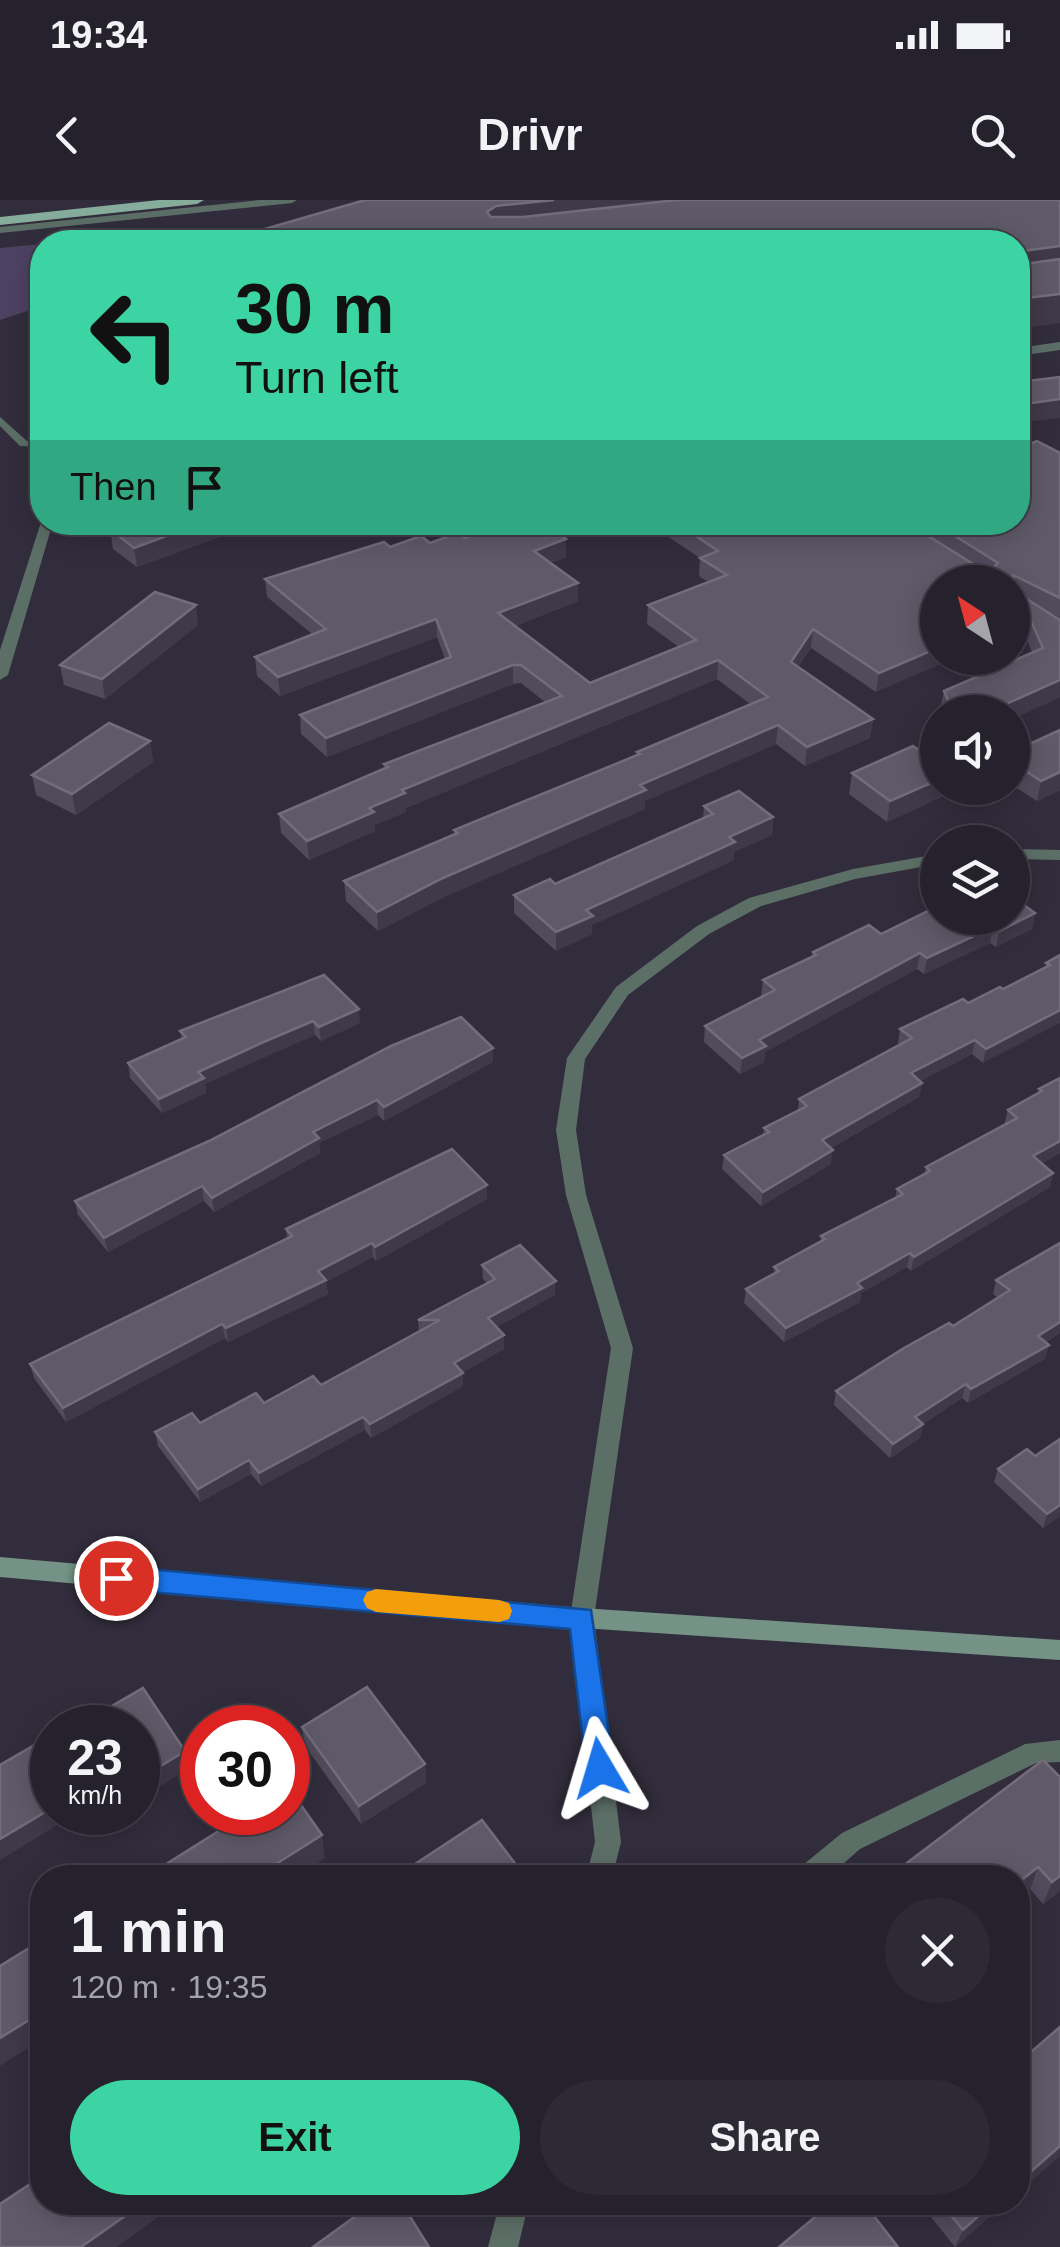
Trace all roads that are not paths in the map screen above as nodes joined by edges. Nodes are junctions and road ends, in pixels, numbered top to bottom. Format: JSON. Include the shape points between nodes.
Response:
{"nodes":[{"id":1,"x":96,"y":200,"type":"edge"},
{"id":2,"x":197,"y":200,"type":"edge"},
{"id":3,"x":292,"y":200,"type":"edge"},
{"id":4,"x":0,"y":210,"type":"edge"},
{"id":5,"x":0,"y":221,"type":"edge"},
{"id":6,"x":0,"y":230,"type":"edge"},
{"id":7,"x":1060,"y":346,"type":"edge"},
{"id":8,"x":1030,"y":350,"type":"edge"},
{"id":9,"x":0,"y":420,"type":"edge"},
{"id":10,"x":30,"y":444,"type":"edge"},
{"id":11,"x":42,"y":535,"type":"edge"},
{"id":12,"x":0,"y":674,"type":"edge"},
{"id":13,"x":1030,"y":854,"type":"edge"},
{"id":14,"x":1060,"y":855,"type":"edge"},
{"id":15,"x":920,"y":862,"type":"edge"},
{"id":16,"x":0,"y":1568,"type":"edge"},
{"id":17,"x":582,"y":1618,"type":"junction"},
{"id":18,"x":1060,"y":1650,"type":"edge"},
{"id":19,"x":1060,"y":1751,"type":"edge"},
{"id":20,"x":602,"y":1865,"type":"edge"},
{"id":21,"x":822,"y":1865,"type":"edge"},
{"id":22,"x":511,"y":2215,"type":"edge"},
{"id":23,"x":503,"y":2247,"type":"edge"}],
"edges":[{"from":1,"to":4,"type":"main road"},
{"from":2,"to":5,"type":"main road"},
{"from":3,"to":6,"type":"street"},
{"from":7,"to":8,"type":"street"},
{"from":9,"to":10,"type":"lane"},
{"from":11,"to":12,"type":"street"},
{"from":13,"to":14,"type":"street"},
{"from":15,"to":17,"type":"street","via":[[756,902],[703,930],[622,990],[576,1058],[566,1130],[576,1194],[622,1348]]},
{"from":16,"to":17,"type":"street"},
{"from":17,"to":18,"type":"street"},
{"from":17,"to":20,"type":"street","via":[[608,1842]]},
{"from":19,"to":21,"type":"street","via":[[1034,1752],[850,1841]]},
{"from":22,"to":23,"type":"street"}]}
